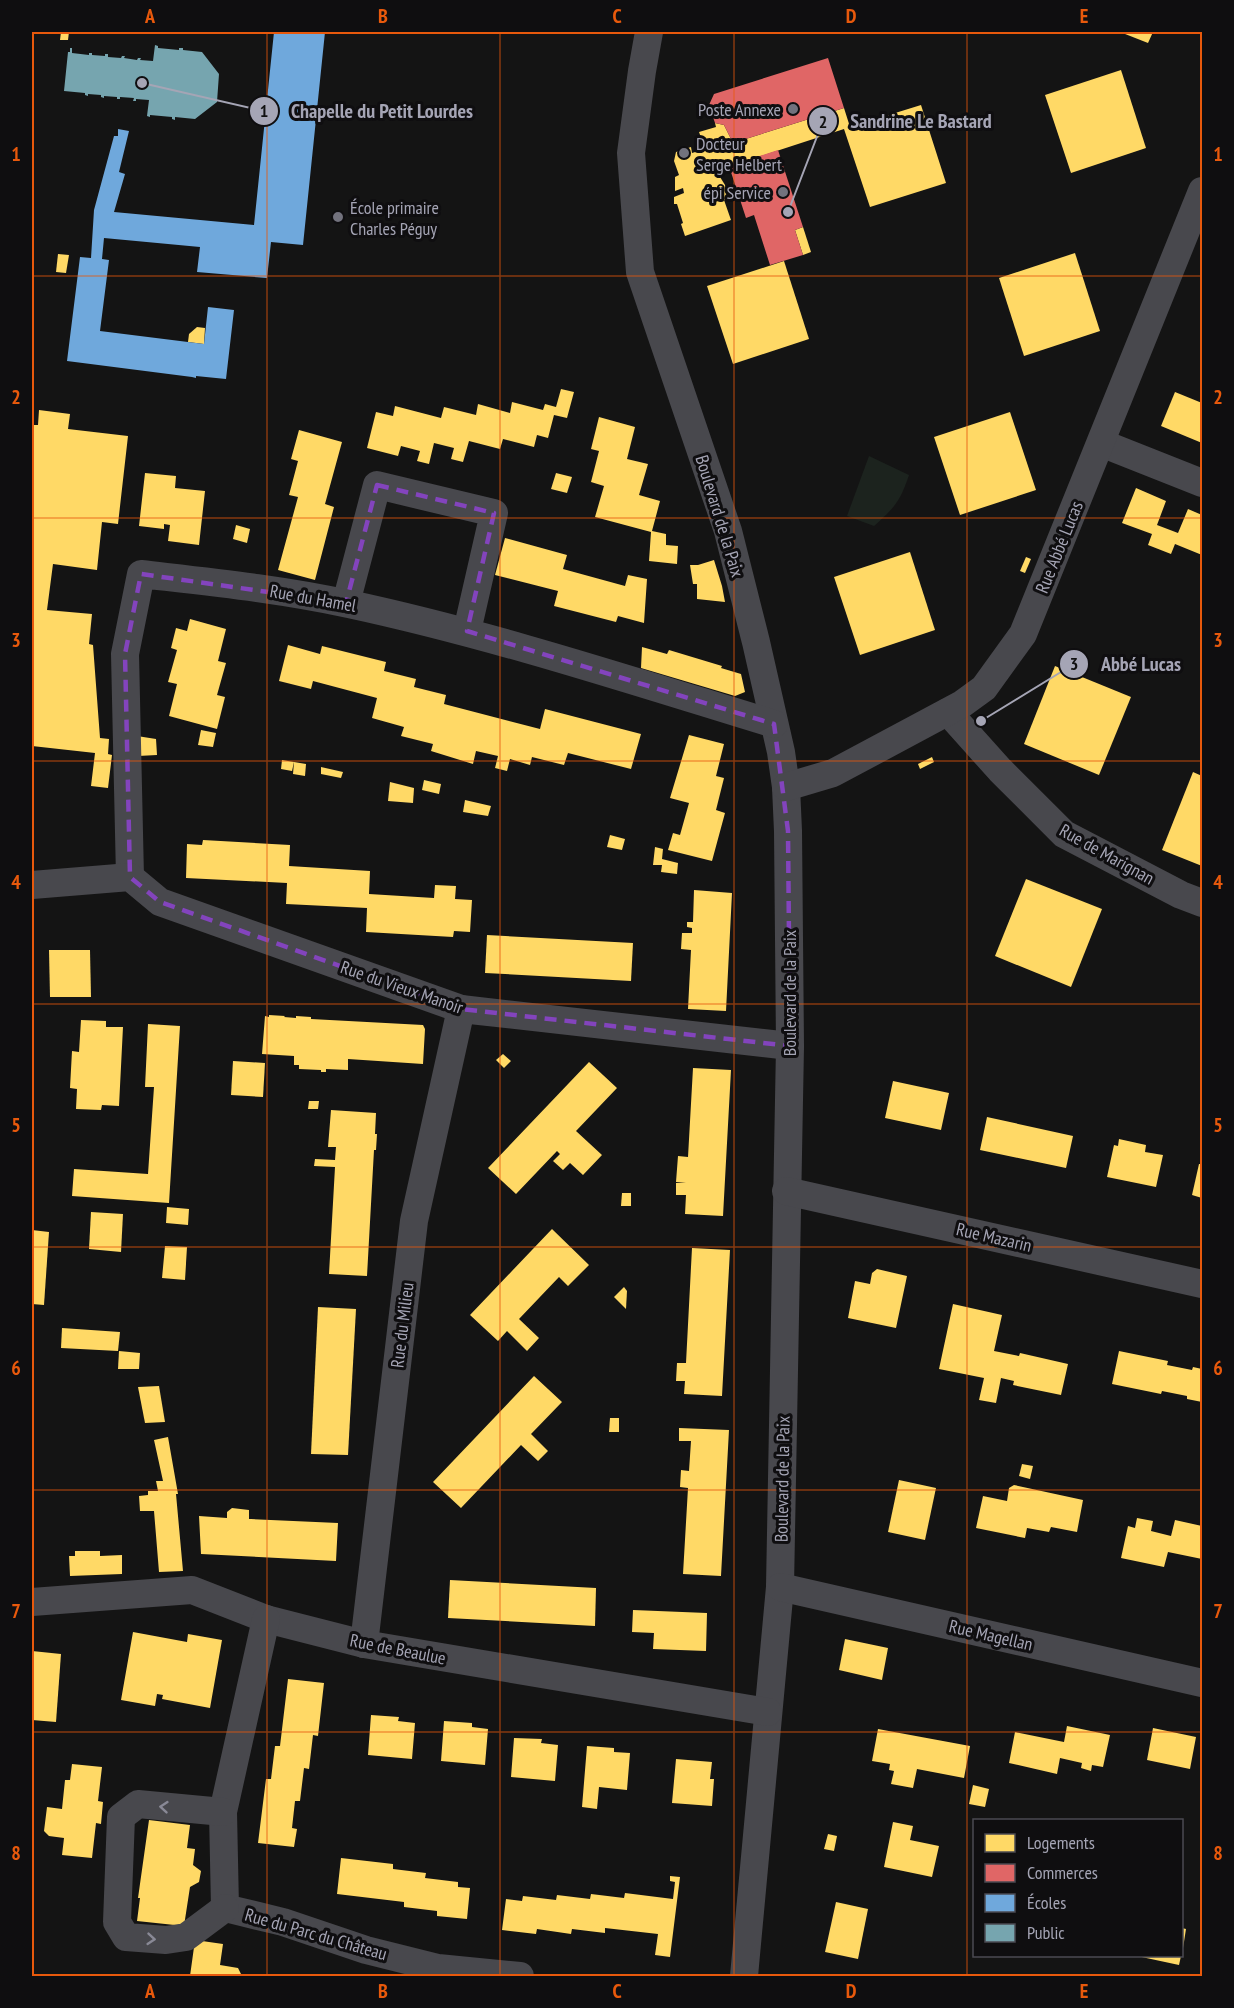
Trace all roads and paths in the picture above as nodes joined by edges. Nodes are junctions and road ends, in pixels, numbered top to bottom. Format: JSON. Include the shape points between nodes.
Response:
{"nodes":[{"id":1,"x":649,"y":32,"type":"edge"},
{"id":2,"x":1203,"y":191,"type":"edge"},
{"id":3,"x":1101,"y":442,"type":"junction"},
{"id":4,"x":1203,"y":483,"type":"edge"},
{"id":5,"x":346,"y":603,"type":"junction"},
{"id":6,"x":467,"y":632,"type":"junction"},
{"id":7,"x":948,"y":712,"type":"junction"},
{"id":8,"x":774,"y":724,"type":"junction"},
{"id":9,"x":786,"y":788,"type":"junction"},
{"id":10,"x":130,"y":877,"type":"junction"},
{"id":11,"x":32,"y":885,"type":"edge"},
{"id":12,"x":1203,"y":903,"type":"edge"},
{"id":13,"x":461,"y":1009,"type":"junction"},
{"id":14,"x":790,"y":1046,"type":"junction"},
{"id":15,"x":786,"y":1191,"type":"junction"},
{"id":16,"x":1203,"y":1284,"type":"edge"},
{"id":17,"x":780,"y":1587,"type":"junction"},
{"id":18,"x":32,"y":1602,"type":"edge"},
{"id":19,"x":266,"y":1619,"type":"junction"},
{"id":20,"x":364,"y":1644,"type":"junction"},
{"id":21,"x":1203,"y":1683,"type":"edge"},
{"id":22,"x":768,"y":1712,"type":"junction"},
{"id":23,"x":223,"y":1812,"type":"junction"},
{"id":24,"x":225,"y":1908,"type":"junction"},
{"id":25,"x":751,"y":1975,"type":"edge"},
{"id":26,"x":520,"y":1977,"type":"edge"}],
"edges":[{"from":1,"to":8,"type":"street","name":"Boulevard de la Paix","via":[[631,153],[640,272],[728,531]]},
{"from":2,"to":3,"type":"street","name":"Rue Abbé Lucas"},
{"from":3,"to":4,"type":"street"},
{"from":3,"to":7,"type":"street","name":"Rue Abbé Lucas","via":[[1023,634],[984,688]]},
{"from":5,"to":6,"type":"street","name":"Rue du Hamel"},
{"from":5,"to":6,"type":"street","via":[[377,485],[494,513]]},
{"from":5,"to":10,"type":"street","name":"Rue du Hamel","via":[[141,574],[125,654]]},
{"from":6,"to":8,"type":"street","name":"Rue du Hamel"},
{"from":7,"to":9,"type":"street","name":"Rue Abbé Lucas","via":[[833,773]]},
{"from":7,"to":12,"type":"street","name":"Rue de Marignan","via":[[999,770],[1064,834]]},
{"from":8,"to":9,"type":"street","name":"Boulevard de la Paix"},
{"from":9,"to":14,"type":"street","name":"Boulevard de la Paix"},
{"from":10,"to":11,"type":"street"},
{"from":10,"to":13,"type":"street","name":"Rue du Vieux Manoir","via":[[160,902]]},
{"from":13,"to":14,"type":"street","name":"Rue du Vieux Manoir"},
{"from":13,"to":20,"type":"street","name":"Rue du Milieu","via":[[414,1221]]},
{"from":14,"to":15,"type":"street","name":"Boulevard de la Paix"},
{"from":15,"to":16,"type":"street","name":"Rue Mazarin"},
{"from":15,"to":17,"type":"street","name":"Boulevard de la Paix"},
{"from":17,"to":21,"type":"street","name":"Rue Magellan"},
{"from":17,"to":22,"type":"street","name":"Boulevard de la Paix"},
{"from":18,"to":19,"type":"street","name":"Rue de Beaulue","via":[[192,1590]]},
{"from":19,"to":20,"type":"street","name":"Rue de Beaulue"},
{"from":19,"to":23,"type":"street","name":"Rue du Parc du Château"},
{"from":20,"to":22,"type":"street","name":"Rue de Beaulue"},
{"from":22,"to":25,"type":"street","name":"Boulevard de la Paix"},
{"from":23,"to":24,"type":"street","name":"Rue du Parc du Château"},
{"from":23,"to":24,"type":"street","one_way":true,"via":[[138,1804],[121,1817],[117,1922],[126,1937],[166,1940],[186,1937]]},
{"from":24,"to":26,"type":"street","name":"Rue du Parc du Château","via":[[438,1968]]}]}
